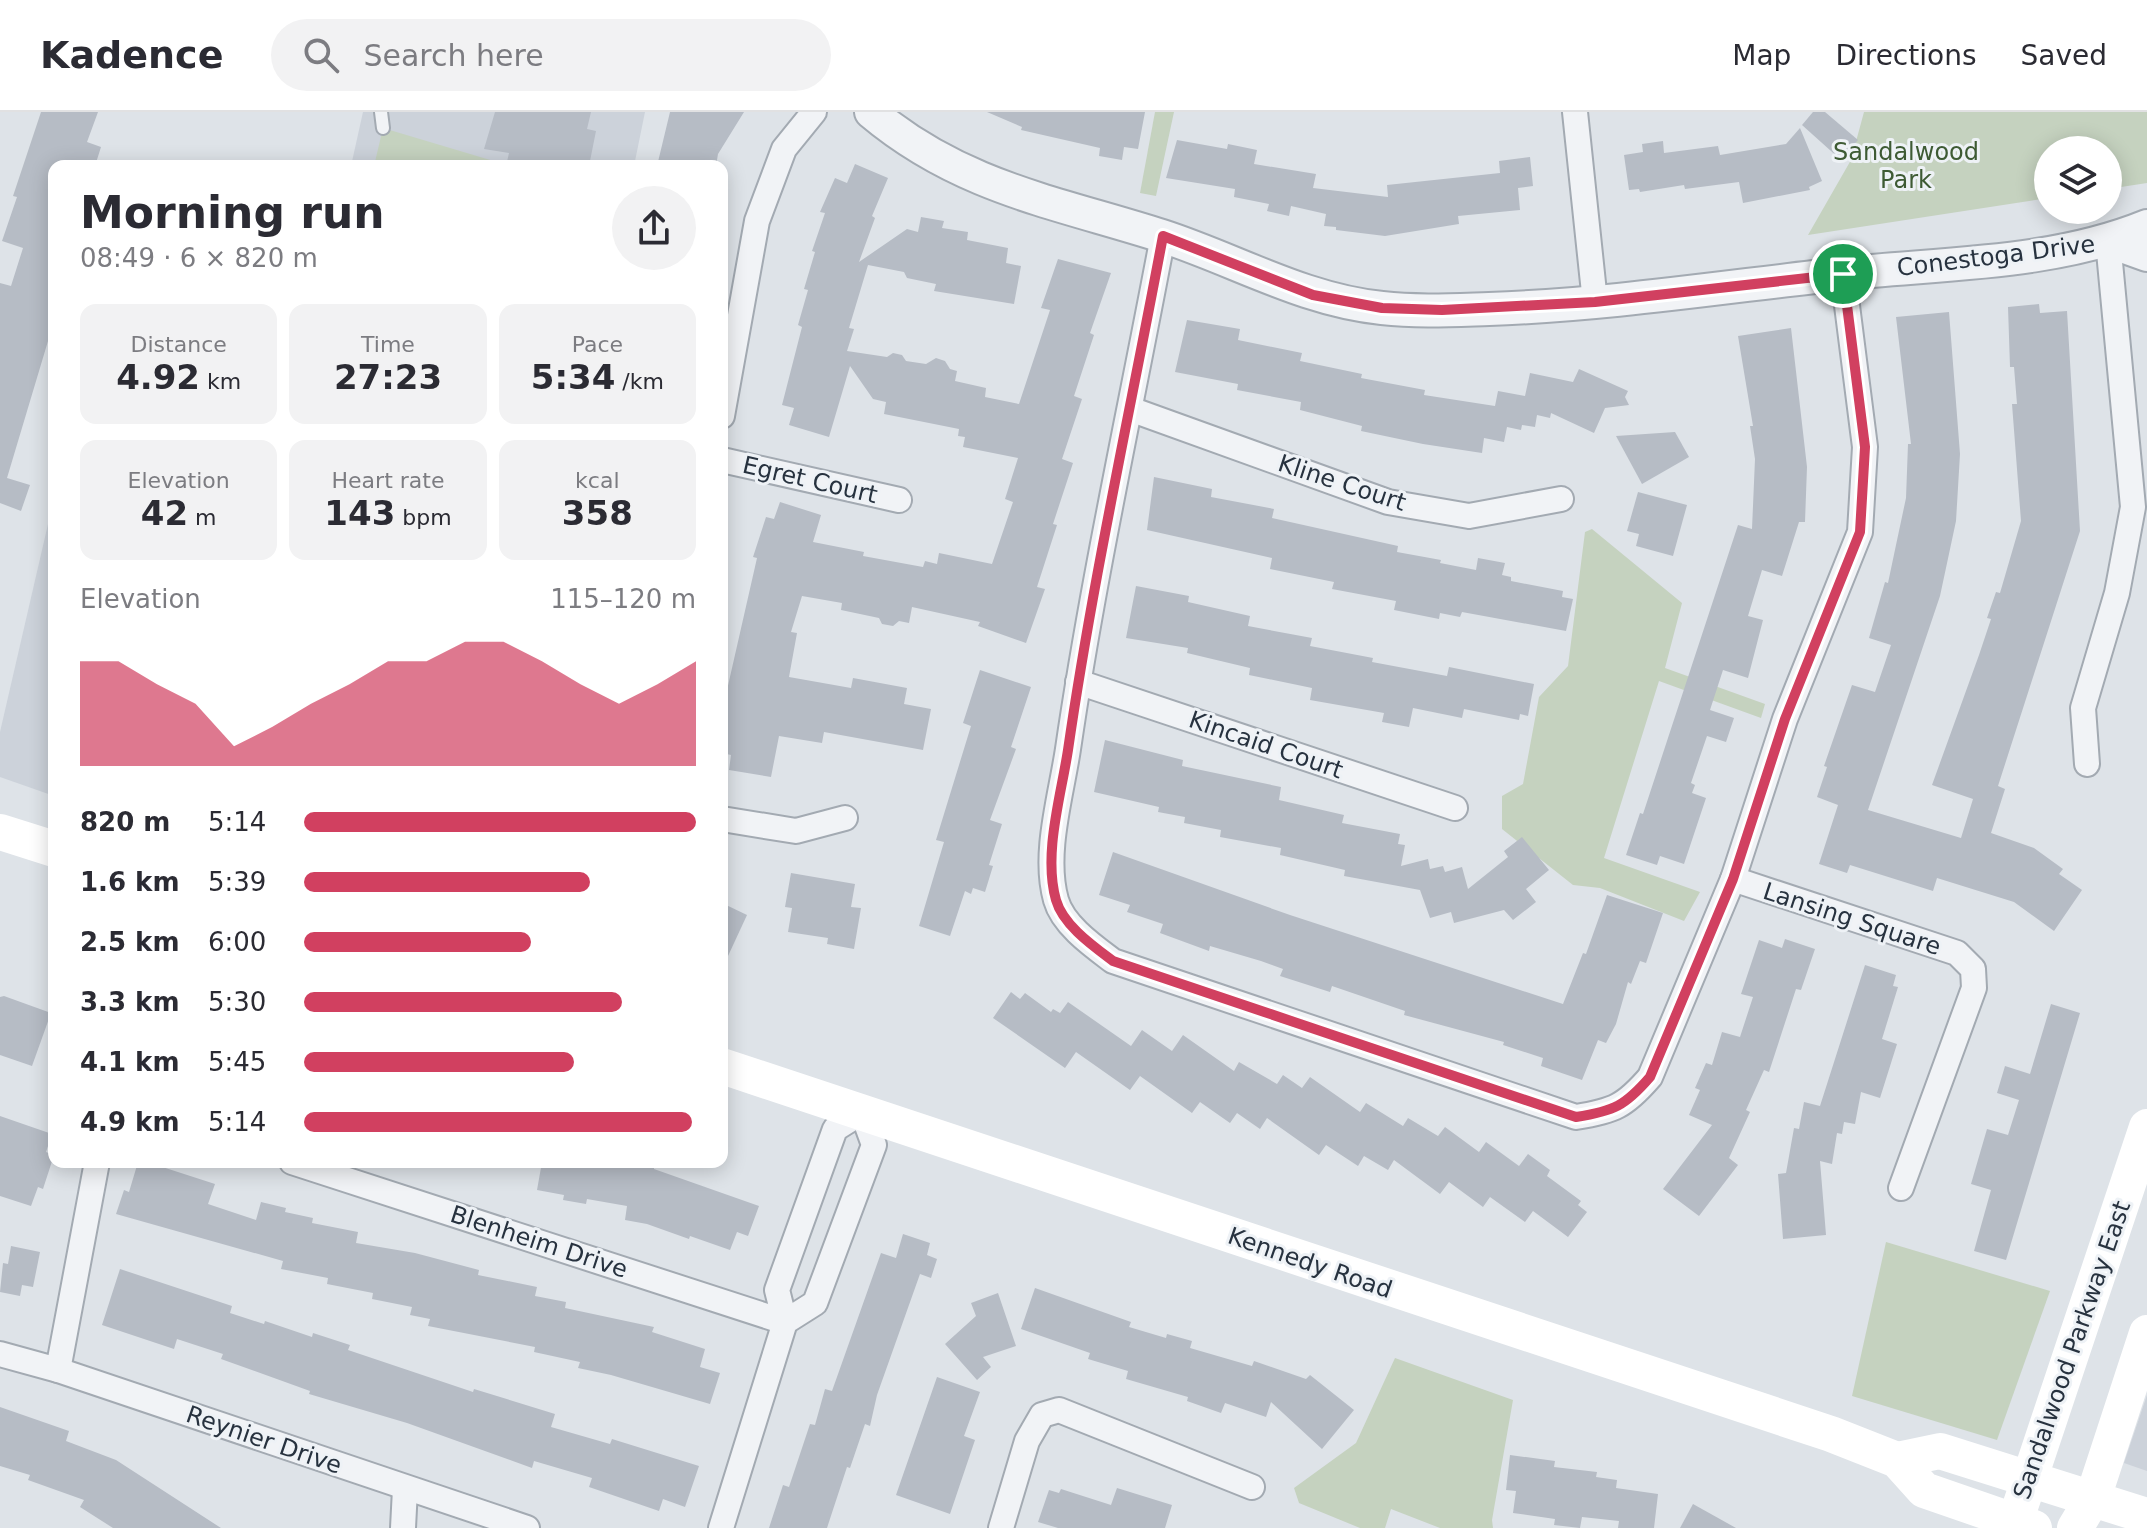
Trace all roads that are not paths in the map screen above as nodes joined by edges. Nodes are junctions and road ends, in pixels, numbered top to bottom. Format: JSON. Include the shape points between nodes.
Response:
{"nodes":[{"id":1,"x":381,"y":112,"type":"edge"},
{"id":2,"x":814,"y":112,"type":"edge"},
{"id":3,"x":871,"y":112,"type":"edge"},
{"id":4,"x":1575,"y":112,"type":"edge"},
{"id":5,"x":383,"y":128,"type":"dead end"},
{"id":6,"x":2147,"y":226,"type":"edge"},
{"id":7,"x":1163,"y":236,"type":"junction"},
{"id":8,"x":2108,"y":241,"type":"junction"},
{"id":9,"x":2147,"y":255,"type":"edge"},
{"id":10,"x":1843,"y":274,"type":"junction"},
{"id":11,"x":1595,"y":302,"type":"junction"},
{"id":12,"x":728,"y":383,"type":"edge"},
{"id":13,"x":1130,"y":409,"type":"junction"},
{"id":14,"x":728,"y":461,"type":"edge"},
{"id":15,"x":1561,"y":499,"type":"dead end"},
{"id":16,"x":899,"y":500,"type":"dead end"},
{"id":17,"x":1078,"y":682,"type":"junction"},
{"id":18,"x":2087,"y":764,"type":"dead end"},
{"id":19,"x":1455,"y":808,"type":"dead end"},
{"id":20,"x":845,"y":818,"type":"dead end"},
{"id":21,"x":728,"y":820,"type":"edge"},
{"id":22,"x":0,"y":832,"type":"edge"},
{"id":23,"x":48,"y":847,"type":"edge"},
{"id":24,"x":1733,"y":879,"type":"junction"},
{"id":25,"x":728,"y":1068,"type":"edge"},
{"id":26,"x":862,"y":1112,"type":"junction"},
{"id":27,"x":2147,"y":1127,"type":"edge"},
{"id":28,"x":96,"y":1168,"type":"edge"},
{"id":29,"x":310,"y":1168,"type":"edge"},
{"id":30,"x":1901,"y":1188,"type":"dead end"},
{"id":31,"x":785,"y":1322,"type":"junction"},
{"id":32,"x":2147,"y":1333,"type":"edge"},
{"id":33,"x":0,"y":1354,"type":"edge"},
{"id":34,"x":58,"y":1370,"type":"junction"},
{"id":35,"x":1897,"y":1460,"type":"junction"},
{"id":36,"x":2027,"y":1480,"type":"junction"},
{"id":37,"x":1252,"y":1487,"type":"dead end"},
{"id":38,"x":405,"y":1489,"type":"junction"},
{"id":39,"x":2084,"y":1513,"type":"edge"},
{"id":40,"x":2147,"y":1516,"type":"edge"},
{"id":41,"x":2020,"y":1526,"type":"edge"},
{"id":42,"x":403,"y":1528,"type":"edge"},
{"id":43,"x":527,"y":1528,"type":"edge"},
{"id":44,"x":721,"y":1528,"type":"edge"},
{"id":45,"x":1001,"y":1528,"type":"edge"}],
"edges":[{"from":1,"to":5,"type":"lane"},
{"from":2,"to":12,"type":"street","via":[[784,149],[757,221]]},
{"from":3,"to":7,"type":"street","name":"Conestoga Drive","via":[[905,140],[1013,193]]},
{"from":4,"to":11,"type":"street"},
{"from":6,"to":8,"type":"street","name":"Conestoga Drive"},
{"from":7,"to":11,"type":"street","name":"Conestoga Drive","via":[[1313,295],[1382,308]]},
{"from":7,"to":13,"type":"street"},
{"from":8,"to":9,"type":"street","name":"Conestoga Drive"},
{"from":8,"to":10,"type":"street","name":"Conestoga Drive","via":[[2000,259]]},
{"from":8,"to":18,"type":"street","via":[[2133,507],[2117,593],[2083,708]]},
{"from":10,"to":11,"type":"street","name":"Conestoga Drive"},
{"from":10,"to":24,"type":"street","via":[[1865,447],[1860,532],[1785,719]]},
{"from":13,"to":15,"type":"street","name":"Kline Court","via":[[1388,502],[1469,516]]},
{"from":13,"to":17,"type":"street"},
{"from":14,"to":16,"type":"street","name":"Egret Court"},
{"from":17,"to":19,"type":"street","name":"Kincaid Court"},
{"from":17,"to":24,"type":"street","via":[[1052,878],[1056,903],[1087,942],[1113,961],[1576,1117],[1612,1111],[1650,1077]]},
{"from":20,"to":21,"type":"street","via":[[796,831]]},
{"from":22,"to":23,"type":"main road"},
{"from":24,"to":30,"type":"street","name":"Lansing Square","via":[[1957,953],[1973,969],[1974,988]]},
{"from":25,"to":26,"type":"main road","name":"Kennedy Road"},
{"from":26,"to":31,"type":"street","via":[[835,1129],[777,1290]]},
{"from":26,"to":31,"type":"street","via":[[874,1145],[815,1303]]},
{"from":26,"to":35,"type":"main road","name":"Kennedy Road"},
{"from":27,"to":36,"type":"main road","name":"Sandalwood Parkway East"},
{"from":28,"to":34,"type":"street"},
{"from":29,"to":31,"type":"street","name":"Blenheim Drive"},
{"from":31,"to":44,"type":"street"},
{"from":32,"to":39,"type":"main road"},
{"from":33,"to":34,"type":"street","name":"Reynier Drive"},
{"from":34,"to":38,"type":"street","name":"Reynier Drive"},
{"from":35,"to":36,"type":"main road","via":[[1940,1451]]},
{"from":35,"to":41,"type":"main road","via":[[1924,1490]]},
{"from":36,"to":39,"type":"main road"},
{"from":36,"to":41,"type":"main road","name":"Sandalwood Parkway East"},
{"from":37,"to":45,"type":"street","via":[[1059,1410],[1042,1415],[1027,1441]]},
{"from":38,"to":42,"type":"street"},
{"from":38,"to":43,"type":"street","name":"Reynier Drive"},
{"from":39,"to":40,"type":"main road"}]}
